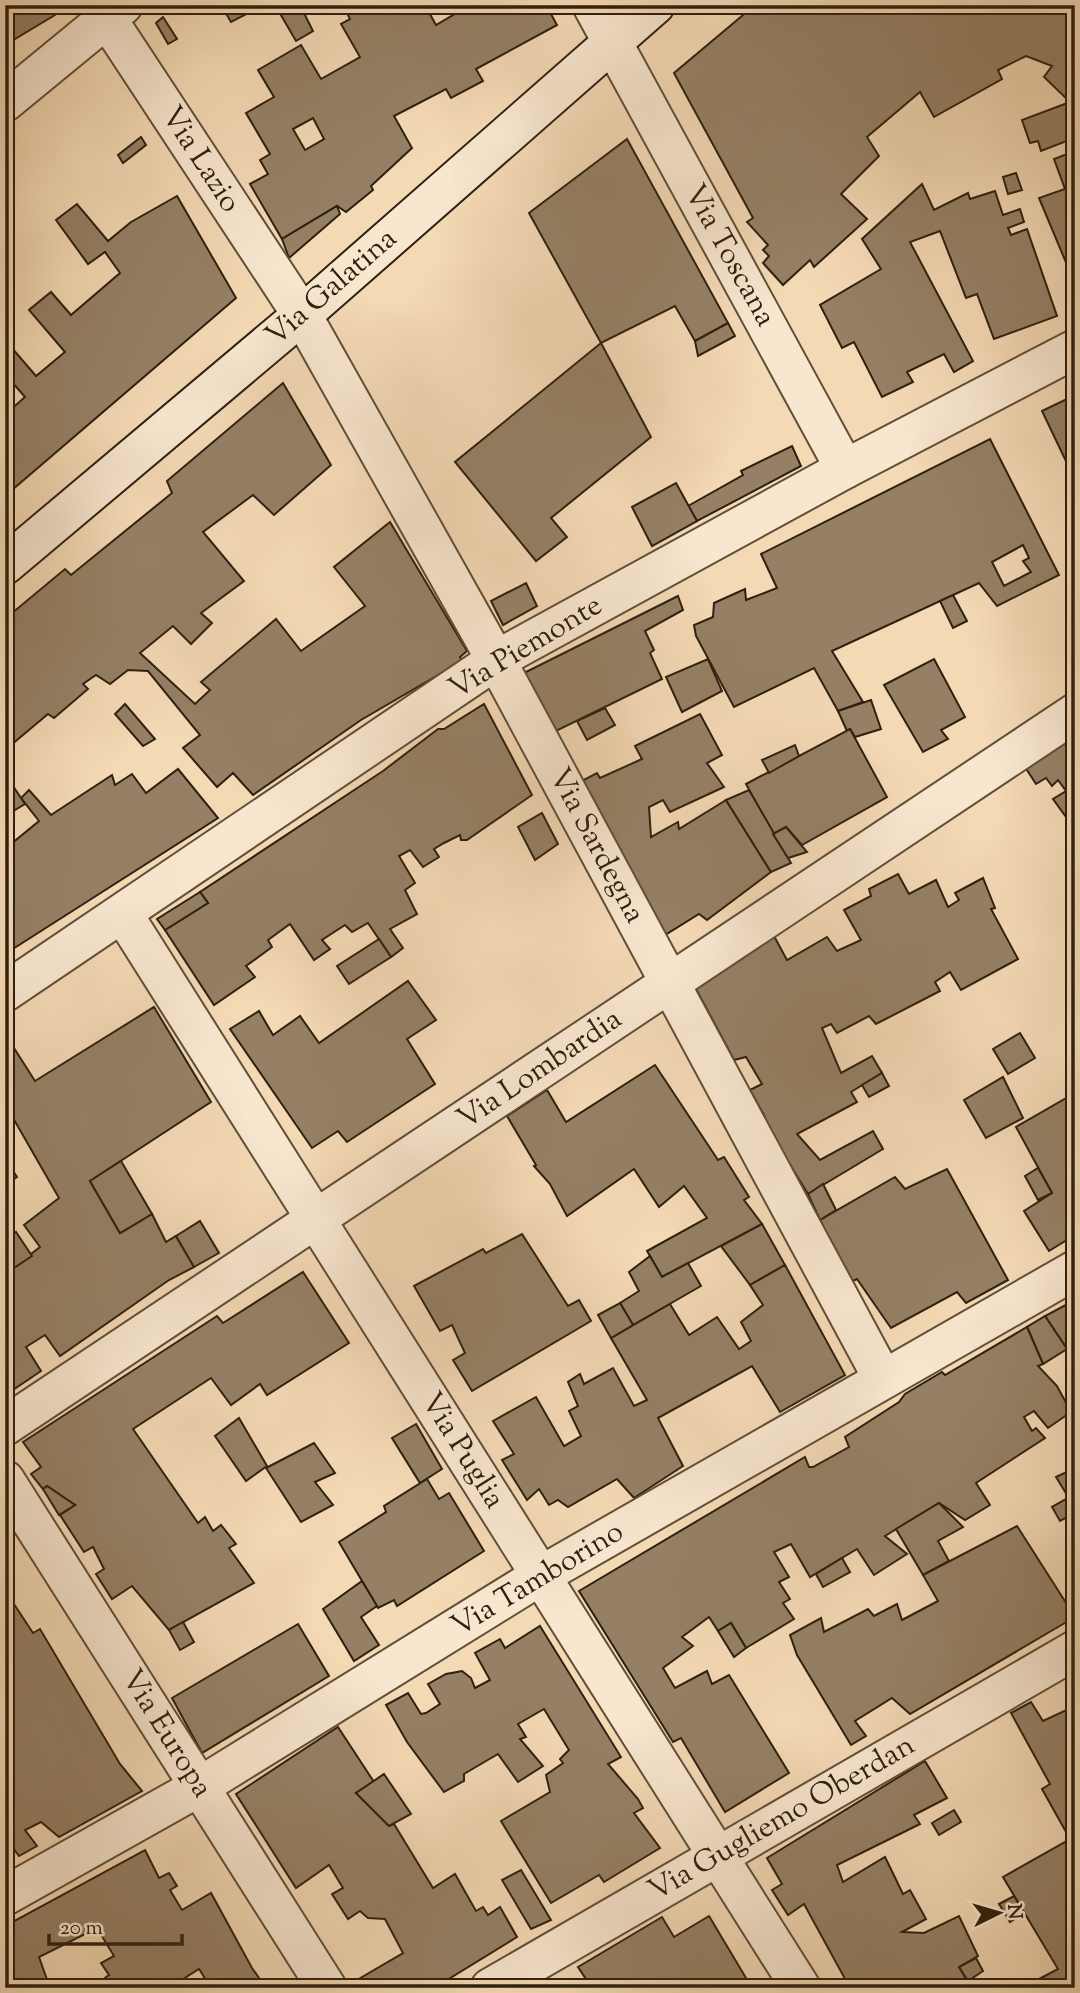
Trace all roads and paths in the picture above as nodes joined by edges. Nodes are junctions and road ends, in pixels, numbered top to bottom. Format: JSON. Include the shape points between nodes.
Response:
{"nodes":[{"id":1,"x":592,"y":5,"type":"edge"},
{"id":2,"x":655,"y":5,"type":"edge"},
{"id":3,"x":109,"y":10,"type":"edge"},
{"id":4,"x":613,"y":44,"type":"junction"},
{"id":5,"x":5,"y":102,"type":"edge"},
{"id":6,"x":302,"y":315,"type":"junction"},
{"id":7,"x":1075,"y":349,"type":"edge"},
{"id":8,"x":845,"y":469,"type":"junction"},
{"id":9,"x":5,"y":565,"type":"edge"},
{"id":10,"x":496,"y":660,"type":"junction"},
{"id":11,"x":1075,"y":713,"type":"edge"},
{"id":12,"x":123,"y":914,"type":"junction"},
{"id":13,"x":670,"y":984,"type":"junction"},
{"id":14,"x":5,"y":992,"type":"edge"},
{"id":15,"x":318,"y":1218,"type":"junction"},
{"id":16,"x":1075,"y":1270,"type":"edge"},
{"id":17,"x":883,"y":1379,"type":"junction"},
{"id":18,"x":5,"y":1426,"type":"edge"},
{"id":19,"x":5,"y":1480,"type":"edge"},
{"id":20,"x":540,"y":1576,"type":"junction"},
{"id":21,"x":1075,"y":1650,"type":"edge"},
{"id":22,"x":199,"y":1787,"type":"junction"},
{"id":23,"x":718,"y":1857,"type":"junction"},
{"id":24,"x":5,"y":1896,"type":"edge"},
{"id":25,"x":327,"y":1988,"type":"edge"},
{"id":26,"x":490,"y":1988,"type":"edge"},
{"id":27,"x":802,"y":1988,"type":"edge"}],
"edges":[{"from":1,"to":4,"type":"street","name":"Via Toscana"},
{"from":2,"to":4,"type":"street","name":"Via Galatina"},
{"from":3,"to":5,"type":"street"},
{"from":3,"to":6,"type":"street","name":"Via Lazio"},
{"from":4,"to":6,"type":"street","name":"Via Galatina"},
{"from":4,"to":8,"type":"street","name":"Via Toscana"},
{"from":6,"to":9,"type":"street","name":"Via Galatina"},
{"from":6,"to":10,"type":"street","name":"Via Sardegna"},
{"from":7,"to":8,"type":"street","name":"Via Piemonte"},
{"from":8,"to":10,"type":"street","name":"Via Piemonte"},
{"from":10,"to":12,"type":"street","name":"Via Piemonte"},
{"from":10,"to":13,"type":"street","name":"Via Sardegna"},
{"from":11,"to":13,"type":"street","name":"Via Lombardia"},
{"from":12,"to":14,"type":"street","name":"Via Piemonte"},
{"from":12,"to":15,"type":"street","name":"Via Puglia"},
{"from":13,"to":15,"type":"street","name":"Via Lombardia"},
{"from":13,"to":17,"type":"street","name":"Via Sardegna"},
{"from":15,"to":18,"type":"street","name":"Via Lombardia"},
{"from":15,"to":20,"type":"street","name":"Via Puglia"},
{"from":16,"to":17,"type":"street","name":"Via Tamborino"},
{"from":17,"to":20,"type":"street","name":"Via Tamborino"},
{"from":19,"to":22,"type":"street","name":"Via Europa"},
{"from":20,"to":22,"type":"street","name":"Via Tamborino"},
{"from":20,"to":23,"type":"street","name":"Via Puglia"},
{"from":21,"to":23,"type":"street","name":"Via Gugliemo Oberdan"},
{"from":22,"to":24,"type":"street","name":"Via Tamborino"},
{"from":22,"to":25,"type":"street","name":"Via Europa"},
{"from":23,"to":26,"type":"street","name":"Via Gugliemo Oberdan"},
{"from":23,"to":27,"type":"street","name":"Via Puglia"}]}
